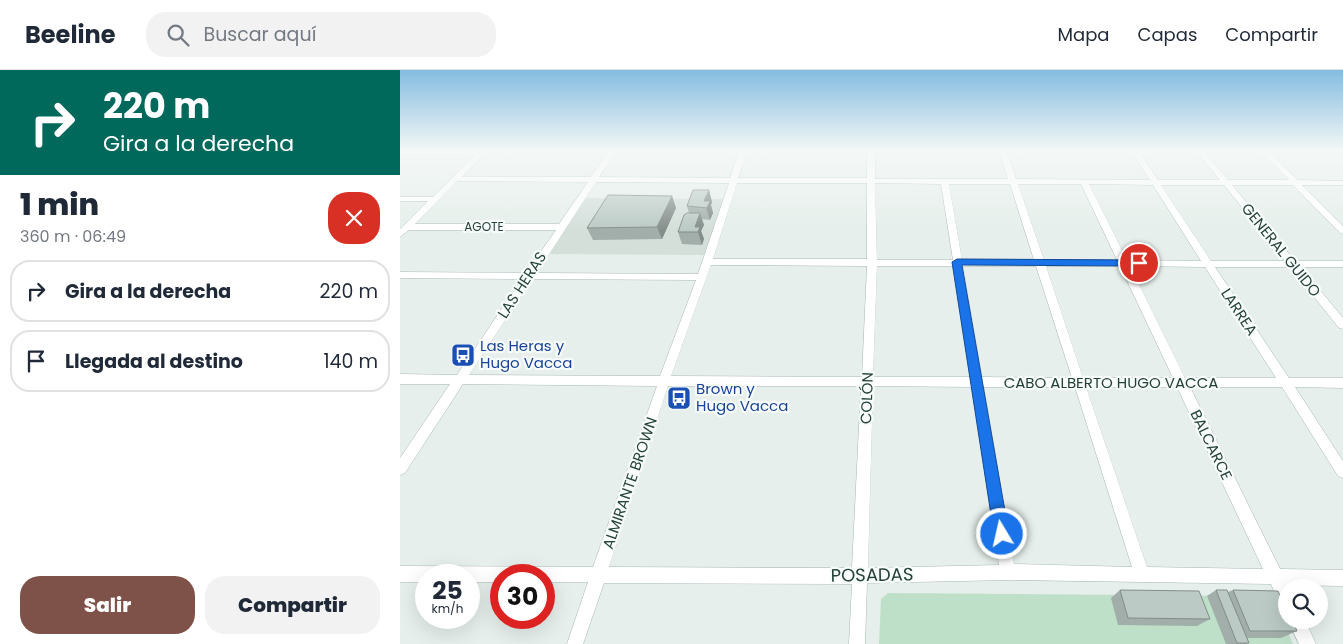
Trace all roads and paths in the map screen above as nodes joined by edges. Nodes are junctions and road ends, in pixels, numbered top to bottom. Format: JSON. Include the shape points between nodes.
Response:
{"nodes":[{"id":1,"x":735,"y":178,"type":"edge"},
{"id":2,"x":870,"y":178,"type":"edge"},
{"id":3,"x":1012,"y":178,"type":"edge"},
{"id":4,"x":1152,"y":178,"type":"edge"},
{"id":5,"x":1222,"y":178,"type":"edge"},
{"id":6,"x":1291,"y":178,"type":"edge"},
{"id":7,"x":455,"y":179,"type":"joint"},
{"id":8,"x":593,"y":180,"type":"junction"},
{"id":9,"x":734,"y":181,"type":"junction"},
{"id":10,"x":870,"y":182,"type":"junction"},
{"id":11,"x":945,"y":182,"type":"junction"},
{"id":12,"x":1013,"y":182,"type":"junction"},
{"id":13,"x":1084,"y":182,"type":"junction"},
{"id":14,"x":1155,"y":182,"type":"junction"},
{"id":15,"x":1226,"y":183,"type":"junction"},
{"id":16,"x":1296,"y":183,"type":"junction"},
{"id":17,"x":1343,"y":183,"type":"edge"},
{"id":18,"x":400,"y":199,"type":"edge"},
{"id":19,"x":435,"y":199,"type":"junction"},
{"id":20,"x":407,"y":227,"type":"junction"},
{"id":21,"x":560,"y":228,"type":"junction"},
{"id":22,"x":1343,"y":231,"type":"edge"},
{"id":23,"x":400,"y":234,"type":"edge"},
{"id":24,"x":707,"y":262,"type":"junction"},
{"id":25,"x":872,"y":262,"type":"junction"},
{"id":26,"x":957,"y":262,"type":"junction"},
{"id":27,"x":1122,"y":262,"type":"junction"},
{"id":28,"x":1039,"y":263,"type":"junction"},
{"id":29,"x":1207,"y":264,"type":"junction"},
{"id":30,"x":1292,"y":264,"type":"junction"},
{"id":31,"x":1343,"y":264,"type":"edge"},
{"id":32,"x":400,"y":275,"type":"edge"},
{"id":33,"x":528,"y":276,"type":"junction"},
{"id":34,"x":702,"y":277,"type":"junction"},
{"id":35,"x":1343,"y":325,"type":"edge"},
{"id":36,"x":461,"y":378,"type":"junction"},
{"id":37,"x":400,"y":379,"type":"edge"},
{"id":38,"x":664,"y":381,"type":"junction"},
{"id":39,"x":868,"y":382,"type":"junction"},
{"id":40,"x":977,"y":382,"type":"junction"},
{"id":41,"x":1080,"y":382,"type":"junction"},
{"id":42,"x":1182,"y":383,"type":"junction"},
{"id":43,"x":1285,"y":383,"type":"junction"},
{"id":44,"x":1343,"y":383,"type":"edge"},
{"id":45,"x":400,"y":469,"type":"edge"},
{"id":46,"x":1343,"y":472,"type":"edge"},
{"id":47,"x":1008,"y":572,"type":"junction"},
{"id":48,"x":400,"y":574,"type":"edge"},
{"id":49,"x":1142,"y":574,"type":"junction"},
{"id":50,"x":599,"y":575,"type":"junction"},
{"id":51,"x":860,"y":576,"type":"junction"},
{"id":52,"x":1275,"y":576,"type":"junction"},
{"id":53,"x":1343,"y":578,"type":"edge"},
{"id":54,"x":1278,"y":582,"type":"edge"},
{"id":55,"x":1300,"y":629,"type":"edge"},
{"id":56,"x":575,"y":644,"type":"edge"},
{"id":57,"x":857,"y":644,"type":"edge"},
{"id":58,"x":1308,"y":644,"type":"edge"}],
"edges":[{"from":1,"to":9,"type":"street","name":"ALMIRANTE BROWN"},
{"from":2,"to":10,"type":"street","name":"COLÓN"},
{"from":3,"to":12,"type":"street"},
{"from":4,"to":14,"type":"street","name":"LARREA"},
{"from":5,"to":15,"type":"street","name":"GENERAL GUIDO"},
{"from":6,"to":16,"type":"street"},
{"from":7,"to":8,"type":"street"},
{"from":7,"to":19,"type":"street"},
{"from":8,"to":9,"type":"street"},
{"from":8,"to":21,"type":"street","name":"LAS HERAS"},
{"from":9,"to":10,"type":"street"},
{"from":9,"to":24,"type":"street","name":"ALMIRANTE BROWN"},
{"from":10,"to":11,"type":"street"},
{"from":10,"to":25,"type":"street","name":"COLÓN"},
{"from":11,"to":12,"type":"street"},
{"from":11,"to":26,"type":"street"},
{"from":12,"to":13,"type":"street"},
{"from":12,"to":28,"type":"street"},
{"from":13,"to":14,"type":"street"},
{"from":13,"to":27,"type":"street","name":"BALCARCE"},
{"from":14,"to":15,"type":"street"},
{"from":14,"to":29,"type":"street","name":"LARREA"},
{"from":15,"to":16,"type":"street"},
{"from":15,"to":30,"type":"street","name":"GENERAL GUIDO"},
{"from":16,"to":17,"type":"street"},
{"from":16,"to":22,"type":"street"},
{"from":18,"to":19,"type":"street"},
{"from":19,"to":20,"type":"street"},
{"from":20,"to":21,"type":"street","name":"AGOTE"},
{"from":20,"to":23,"type":"street"},
{"from":21,"to":33,"type":"street","name":"LAS HERAS"},
{"from":24,"to":25,"type":"street"},
{"from":24,"to":34,"type":"street","name":"ALMIRANTE BROWN"},
{"from":25,"to":26,"type":"street"},
{"from":25,"to":39,"type":"street","name":"COLÓN"},
{"from":26,"to":28,"type":"street"},
{"from":26,"to":40,"type":"street"},
{"from":27,"to":28,"type":"street"},
{"from":27,"to":29,"type":"street"},
{"from":27,"to":42,"type":"street","name":"BALCARCE"},
{"from":28,"to":41,"type":"street"},
{"from":29,"to":30,"type":"street"},
{"from":29,"to":43,"type":"street","name":"LARREA"},
{"from":30,"to":31,"type":"street"},
{"from":30,"to":35,"type":"street","name":"GENERAL GUIDO"},
{"from":32,"to":33,"type":"street"},
{"from":33,"to":34,"type":"street"},
{"from":33,"to":36,"type":"street","name":"LAS HERAS"},
{"from":34,"to":38,"type":"street","name":"ALMIRANTE BROWN"},
{"from":36,"to":37,"type":"street","name":"CABO ALBERTO HUGO VACCA"},
{"from":36,"to":38,"type":"street","name":"CABO ALBERTO HUGO VACCA"},
{"from":36,"to":45,"type":"street","name":"LAS HERAS"},
{"from":38,"to":39,"type":"street","name":"CABO ALBERTO HUGO VACCA"},
{"from":38,"to":50,"type":"street","name":"ALMIRANTE BROWN"},
{"from":39,"to":40,"type":"street","name":"CABO ALBERTO HUGO VACCA"},
{"from":39,"to":51,"type":"street","name":"COLÓN"},
{"from":40,"to":41,"type":"street","name":"CABO ALBERTO HUGO VACCA"},
{"from":40,"to":47,"type":"street"},
{"from":41,"to":42,"type":"street","name":"CABO ALBERTO HUGO VACCA"},
{"from":41,"to":49,"type":"street"},
{"from":42,"to":43,"type":"street","name":"CABO ALBERTO HUGO VACCA"},
{"from":42,"to":52,"type":"street","name":"BALCARCE"},
{"from":43,"to":44,"type":"street","name":"CABO ALBERTO HUGO VACCA"},
{"from":43,"to":46,"type":"street","name":"LARREA"},
{"from":47,"to":49,"type":"street","name":"POSADAS"},
{"from":47,"to":51,"type":"street","name":"POSADAS"},
{"from":48,"to":50,"type":"street","name":"POSADAS"},
{"from":49,"to":52,"type":"street","name":"POSADAS"},
{"from":50,"to":51,"type":"street","name":"POSADAS"},
{"from":50,"to":56,"type":"street","name":"ALMIRANTE BROWN"},
{"from":51,"to":57,"type":"street","name":"COLÓN"},
{"from":52,"to":53,"type":"street","name":"POSADAS"},
{"from":52,"to":54,"type":"street","name":"BALCARCE"},
{"from":55,"to":58,"type":"street"}]}
